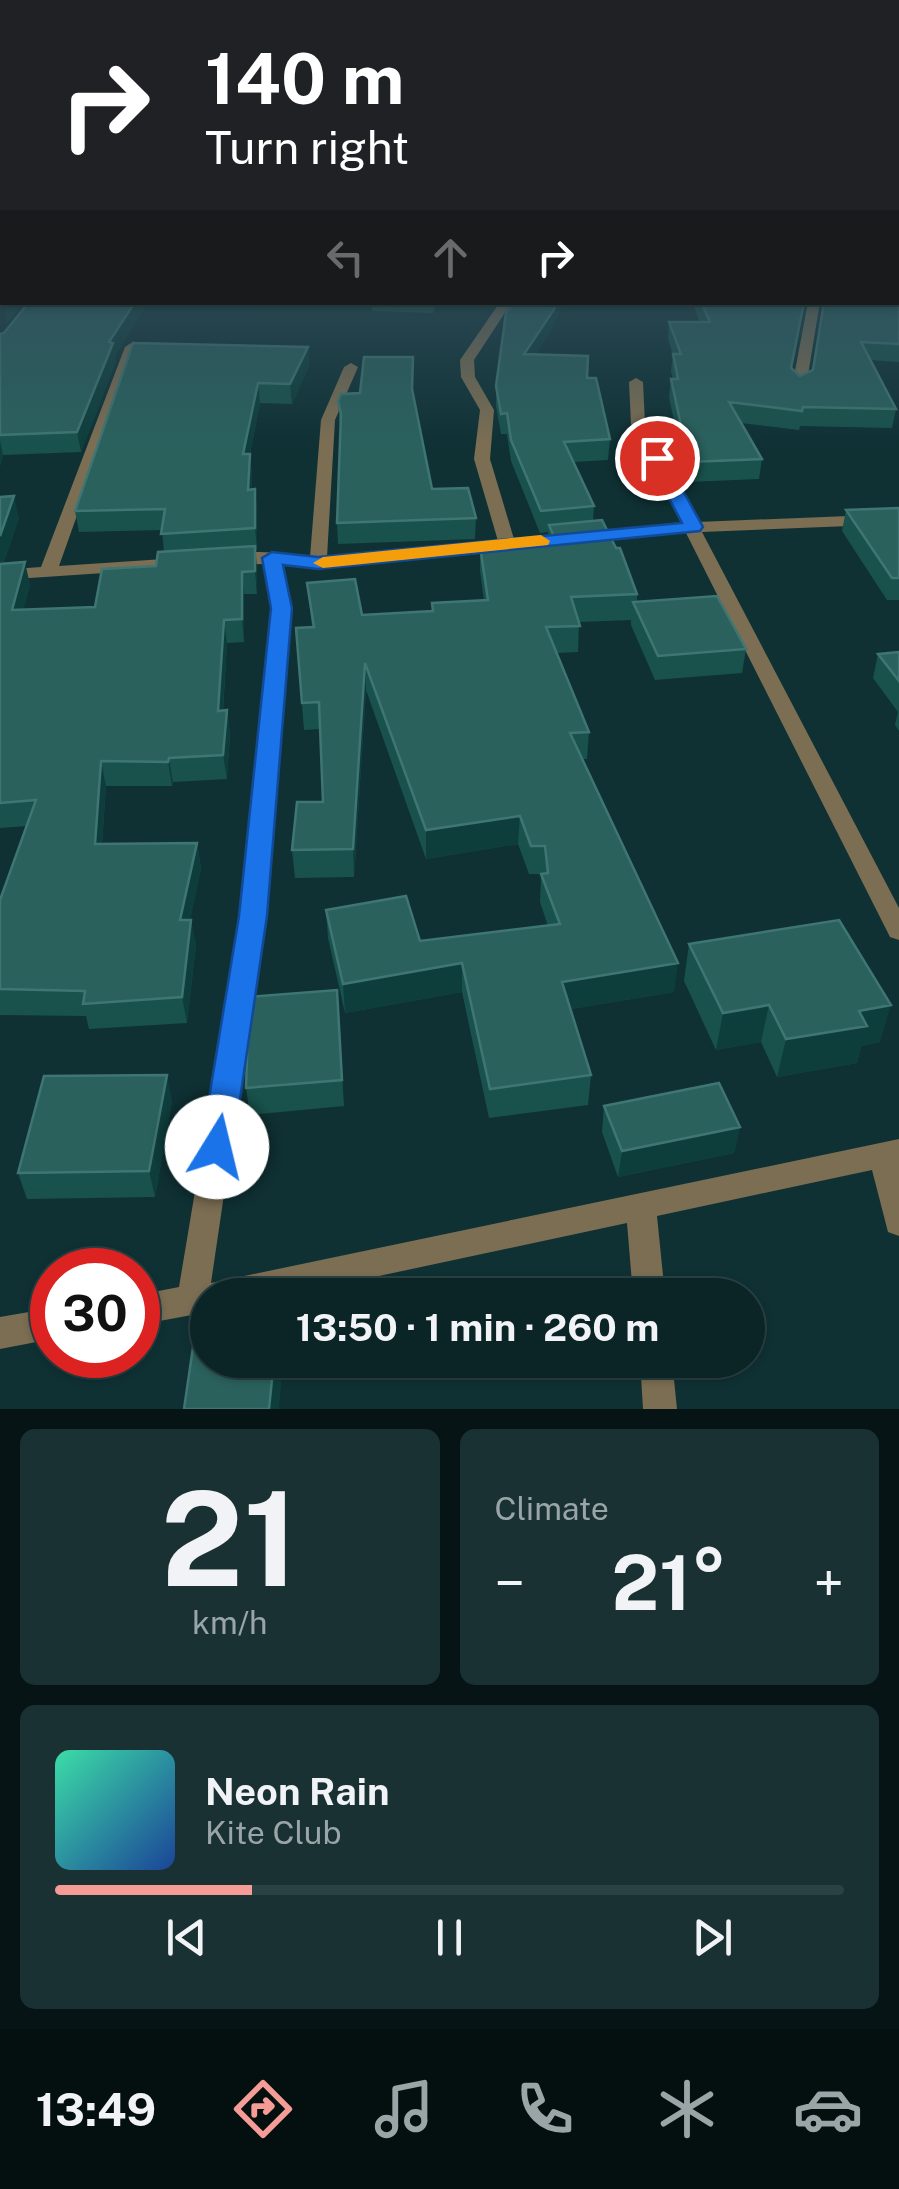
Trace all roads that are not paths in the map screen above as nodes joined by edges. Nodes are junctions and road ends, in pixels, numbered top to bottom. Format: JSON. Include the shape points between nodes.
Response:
{"nodes":[{"id":1,"x":498,"y":314,"type":"edge"},
{"id":2,"x":812,"y":314,"type":"edge"},
{"id":3,"x":131,"y":347,"type":"edge"},
{"id":4,"x":351,"y":367,"type":"dead end"},
{"id":5,"x":636,"y":382,"type":"dead end"},
{"id":6,"x":799,"y":387,"type":"edge"},
{"id":7,"x":899,"y":519,"type":"edge"},
{"id":8,"x":694,"y":527,"type":"junction"},
{"id":9,"x":507,"y":544,"type":"junction"},
{"id":10,"x":272,"y":558,"type":"junction"},
{"id":11,"x":318,"y":563,"type":"junction"},
{"id":12,"x":48,"y":572,"type":"junction"},
{"id":13,"x":0,"y":575,"type":"edge"},
{"id":14,"x":899,"y":931,"type":"edge"},
{"id":15,"x":891,"y":1153,"type":"edge"},
{"id":16,"x":641,"y":1206,"type":"junction"},
{"id":17,"x":899,"y":1222,"type":"edge"},
{"id":18,"x":209,"y":1278,"type":"edge"},
{"id":19,"x":301,"y":1278,"type":"edge"},
{"id":20,"x":648,"y":1278,"type":"edge"},
{"id":21,"x":190,"y":1301,"type":"edge"},
{"id":22,"x":160,"y":1306,"type":"edge"},
{"id":23,"x":30,"y":1328,"type":"edge"},
{"id":24,"x":0,"y":1333,"type":"edge"},
{"id":25,"x":657,"y":1378,"type":"edge"},
{"id":26,"x":660,"y":1409,"type":"edge"}],
"edges":[{"from":1,"to":9,"type":"street","via":[[467,360],[468,377],[487,410],[482,460]]},
{"from":2,"to":6,"type":"street"},
{"from":3,"to":12,"type":"street"},
{"from":4,"to":11,"type":"street","via":[[328,420]]},
{"from":5,"to":8,"type":"street","via":[[638,424]]},
{"from":7,"to":8,"type":"street"},
{"from":8,"to":9,"type":"street"},
{"from":8,"to":14,"type":"street"},
{"from":9,"to":11,"type":"street"},
{"from":10,"to":11,"type":"street"},
{"from":10,"to":12,"type":"street"},
{"from":10,"to":18,"type":"street","via":[[281,608]]},
{"from":12,"to":13,"type":"street"},
{"from":15,"to":16,"type":"street"},
{"from":15,"to":17,"type":"street"},
{"from":16,"to":19,"type":"street"},
{"from":16,"to":20,"type":"street"},
{"from":21,"to":22,"type":"street"},
{"from":23,"to":24,"type":"street"},
{"from":25,"to":26,"type":"street"}]}
